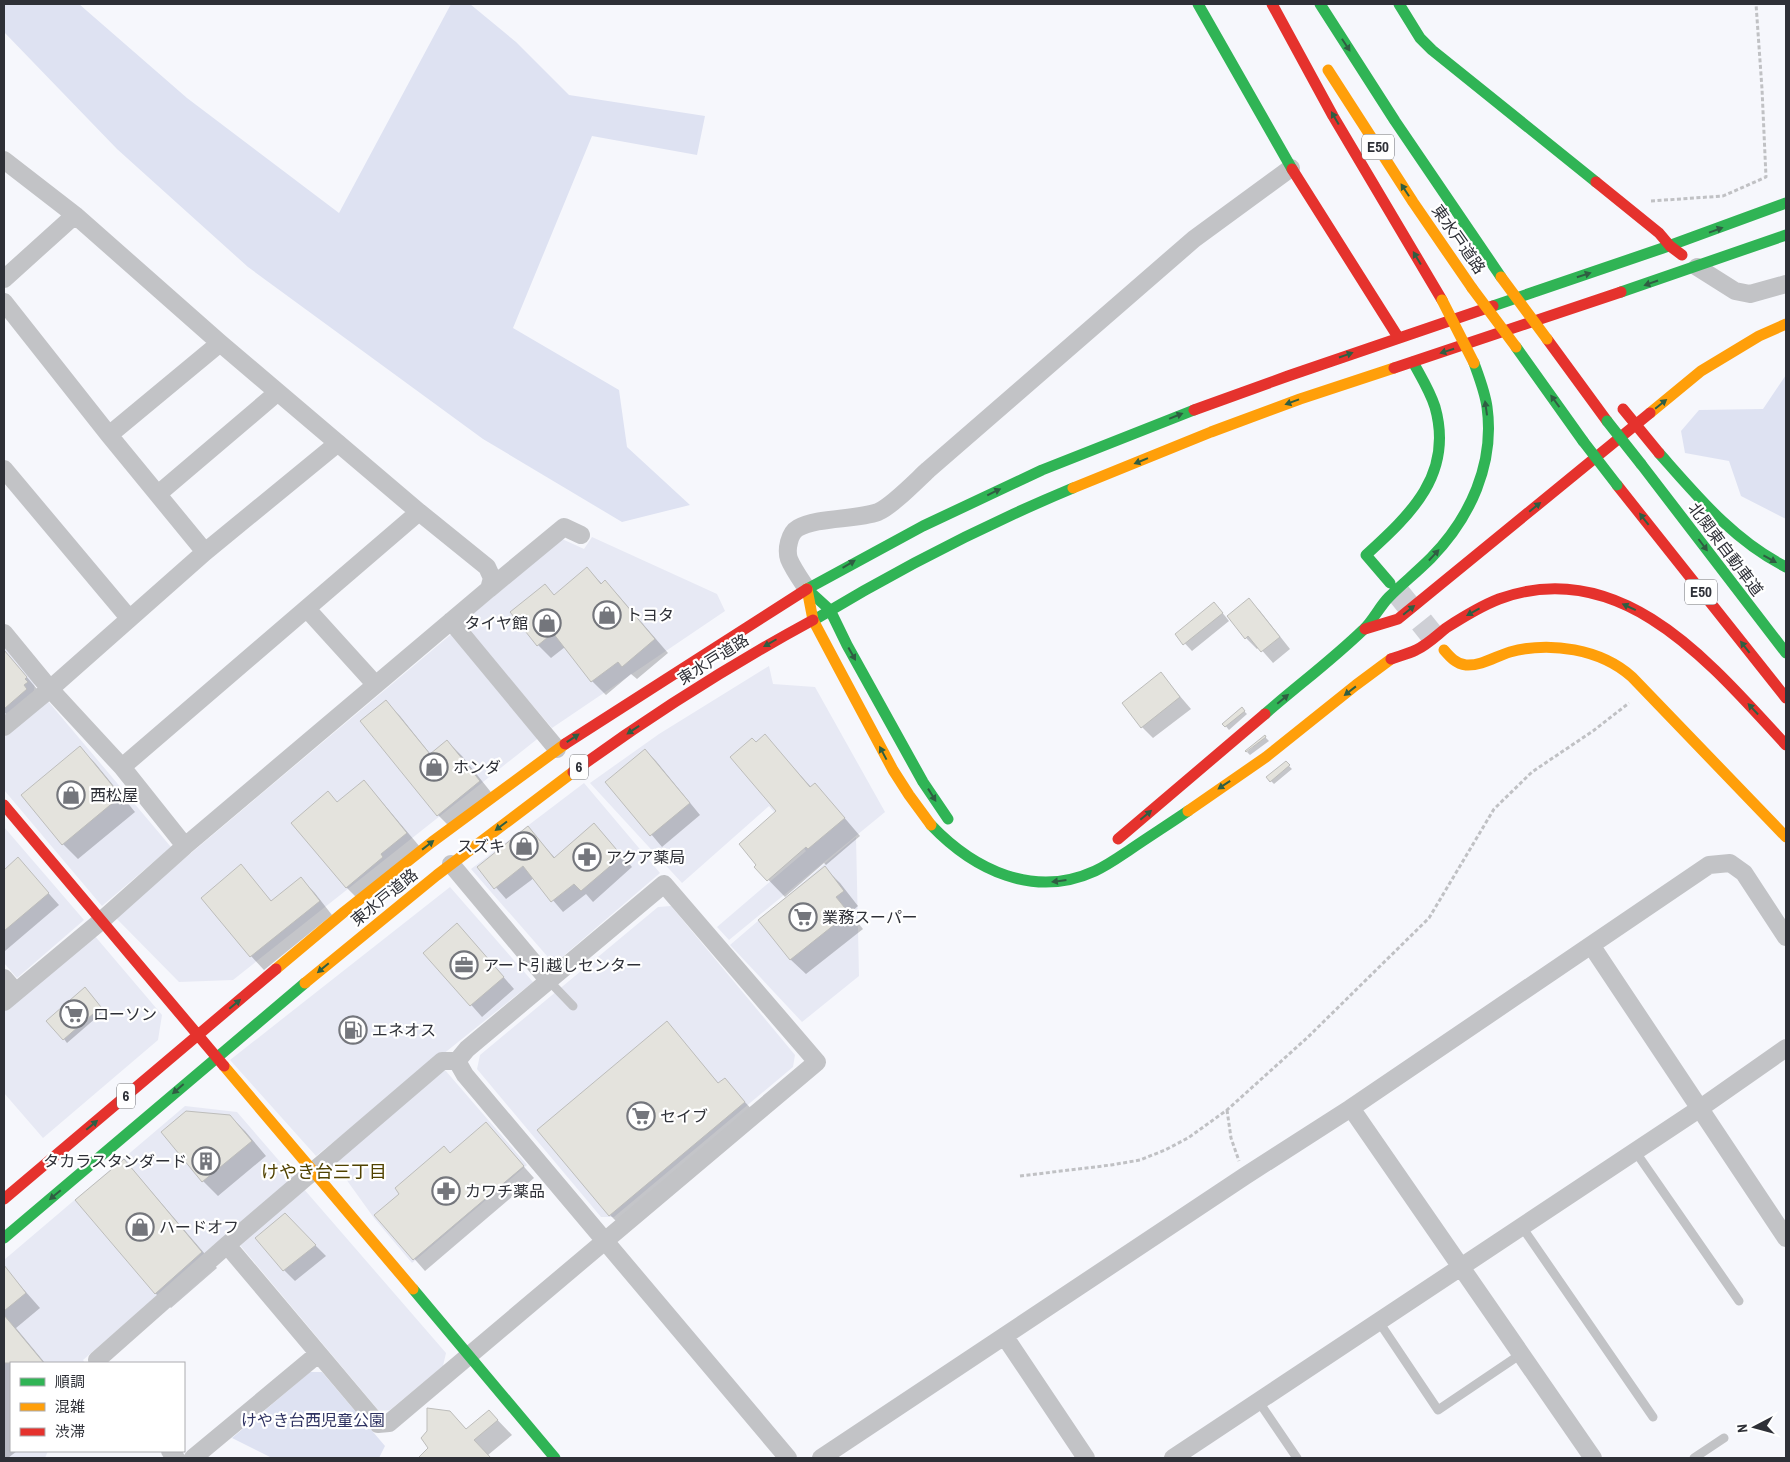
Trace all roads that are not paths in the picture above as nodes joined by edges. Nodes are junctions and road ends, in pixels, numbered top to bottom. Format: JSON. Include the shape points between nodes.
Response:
{"nodes":[{"id":1,"x":1198,"y":4,"type":"edge"},
{"id":2,"x":1272,"y":4,"type":"edge"},
{"id":3,"x":1320,"y":4,"type":"edge"},
{"id":4,"x":1399,"y":4,"type":"edge"},
{"id":5,"x":1321,"y":60,"type":"dead end"},
{"id":6,"x":1395,"y":121,"type":"junction"},
{"id":7,"x":4,"y":160,"type":"edge"},
{"id":8,"x":1291,"y":168,"type":"junction"},
{"id":9,"x":1786,"y":203,"type":"edge"},
{"id":10,"x":75,"y":215,"type":"junction"},
{"id":11,"x":1786,"y":235,"type":"edge"},
{"id":12,"x":1670,"y":246,"type":"junction"},
{"id":13,"x":1499,"y":253,"type":"dead end"},
{"id":14,"x":1697,"y":267,"type":"junction"},
{"id":15,"x":4,"y":279,"type":"edge"},
{"id":16,"x":1521,"y":282,"type":"dead end"},
{"id":17,"x":1786,"y":284,"type":"edge"},
{"id":18,"x":4,"y":302,"type":"edge"},
{"id":19,"x":1786,"y":324,"type":"edge"},
{"id":20,"x":1555,"y":326,"type":"dead end"},
{"id":21,"x":1398,"y":337,"type":"junction"},
{"id":22,"x":220,"y":343,"type":"junction"},
{"id":23,"x":1413,"y":362,"type":"junction"},
{"id":24,"x":278,"y":392,"type":"junction"},
{"id":25,"x":1619,"y":405,"type":"dead end"},
{"id":26,"x":1657,"y":428,"type":"dead end"},
{"id":27,"x":109,"y":435,"type":"junction"},
{"id":28,"x":338,"y":443,"type":"junction"},
{"id":29,"x":1641,"y":464,"type":"joint"},
{"id":30,"x":4,"y":469,"type":"edge"},
{"id":31,"x":1596,"y":478,"type":"dead end"},
{"id":32,"x":158,"y":494,"type":"junction"},
{"id":33,"x":419,"y":512,"type":"junction"},
{"id":34,"x":581,"y":535,"type":"dead end"},
{"id":35,"x":205,"y":552,"type":"junction"},
{"id":36,"x":1786,"y":567,"type":"edge"},
{"id":37,"x":1390,"y":583,"type":"tunnel mouth"},
{"id":38,"x":489,"y":589,"type":"junction"},
{"id":39,"x":807,"y":589,"type":"junction"},
{"id":40,"x":306,"y":609,"type":"junction"},
{"id":41,"x":830,"y":610,"type":"junction"},
{"id":42,"x":129,"y":618,"type":"junction"},
{"id":43,"x":813,"y":620,"type":"junction"},
{"id":44,"x":451,"y":621,"type":"junction"},
{"id":45,"x":1366,"y":629,"type":"junction"},
{"id":46,"x":4,"y":633,"type":"edge"},
{"id":47,"x":1398,"y":646,"type":"dead end"},
{"id":48,"x":1444,"y":650,"type":"tunnel mouth"},
{"id":49,"x":1786,"y":652,"type":"edge"},
{"id":50,"x":1388,"y":660,"type":"junction"},
{"id":51,"x":375,"y":684,"type":"junction"},
{"id":52,"x":50,"y":689,"type":"junction"},
{"id":53,"x":1786,"y":698,"type":"edge"},
{"id":54,"x":4,"y":727,"type":"edge"},
{"id":55,"x":1786,"y":745,"type":"edge"},
{"id":56,"x":557,"y":749,"type":"junction"},
{"id":57,"x":122,"y":767,"type":"junction"},
{"id":58,"x":4,"y":805,"type":"edge"},
{"id":59,"x":954,"y":826,"type":"dead end"},
{"id":60,"x":1786,"y":836,"type":"edge"},
{"id":61,"x":185,"y":846,"type":"junction"},
{"id":62,"x":1109,"y":847,"type":"dead end"},
{"id":63,"x":451,"y":864,"type":"junction"},
{"id":64,"x":101,"y":921,"type":"junction"},
{"id":65,"x":1786,"y":937,"type":"edge"},
{"id":66,"x":1591,"y":945,"type":"junction"},
{"id":67,"x":4,"y":978,"type":"edge"},
{"id":68,"x":549,"y":981,"type":"junction"},
{"id":69,"x":10,"y":997,"type":"edge"},
{"id":70,"x":573,"y":1006,"type":"dead end"},
{"id":71,"x":198,"y":1036,"type":"junction"},
{"id":72,"x":1786,"y":1048,"type":"edge"},
{"id":73,"x":215,"y":1057,"type":"junction"},
{"id":74,"x":458,"y":1061,"type":"junction"},
{"id":75,"x":1351,"y":1108,"type":"junction"},
{"id":76,"x":1699,"y":1109,"type":"junction"},
{"id":77,"x":1635,"y":1151,"type":"junction"},
{"id":78,"x":313,"y":1172,"type":"junction"},
{"id":79,"x":4,"y":1199,"type":"edge"},
{"id":80,"x":1522,"y":1227,"type":"junction"},
{"id":81,"x":4,"y":1238,"type":"edge"},
{"id":82,"x":1786,"y":1238,"type":"edge"},
{"id":83,"x":605,"y":1242,"type":"junction"},
{"id":84,"x":227,"y":1245,"type":"junction"},
{"id":85,"x":1462,"y":1267,"type":"junction"},
{"id":86,"x":1739,"y":1301,"type":"dead end"},
{"id":87,"x":1379,"y":1322,"type":"junction"},
{"id":88,"x":1005,"y":1337,"type":"junction"},
{"id":89,"x":318,"y":1354,"type":"junction"},
{"id":90,"x":1522,"y":1354,"type":"junction"},
{"id":91,"x":468,"y":1357,"type":"junction"},
{"id":92,"x":98,"y":1362,"type":"edge"},
{"id":93,"x":1259,"y":1402,"type":"junction"},
{"id":94,"x":1653,"y":1417,"type":"dead end"},
{"id":95,"x":1724,"y":1438,"type":"dead end"},
{"id":96,"x":193,"y":1458,"type":"edge"},
{"id":97,"x":555,"y":1458,"type":"edge"},
{"id":98,"x":788,"y":1458,"type":"edge"},
{"id":99,"x":821,"y":1458,"type":"edge"},
{"id":100,"x":1086,"y":1458,"type":"edge"},
{"id":101,"x":1174,"y":1458,"type":"edge"},
{"id":102,"x":1297,"y":1458,"type":"edge"},
{"id":103,"x":1593,"y":1458,"type":"edge"},
{"id":104,"x":1694,"y":1458,"type":"edge"}],
"edges":[{"from":1,"to":8,"type":"main road"},
{"from":45,"to":2,"type":"main road","one_way":true,"bridge":true,"via":[[1384,602],[1432,558],[1465,517],[1484,470],[1488,447],[1487,406],[1474,362],[1442,300]]},
{"from":3,"to":6,"type":"main road","name":"東水戸道路","number":"E50","one_way":true},
{"from":4,"to":12,"type":"main road","via":[[1420,38],[1432,50],[1659,233]]},
{"from":53,"to":5,"type":"main road","name":"東水戸道路","number":"E50","one_way":true,"bridge":true,"via":[[1583,441],[1472,288]]},
{"from":6,"to":13,"type":"main road"},
{"from":6,"to":29,"type":"main road","name":"東水戸道路","number":"E50","bridge":true,"via":[[1501,277]]},
{"from":7,"to":10,"type":"street"},
{"from":8,"to":21,"type":"main road"},
{"from":8,"to":39,"type":"street","via":[[1194,240],[878,512],[797,528],[788,550],[789,560]]},
{"from":12,"to":9,"type":"main road","name":"東水戸道路","one_way":true},
{"from":10,"to":15,"type":"street"},
{"from":10,"to":22,"type":"street"},
{"from":11,"to":14,"type":"main road","name":"東水戸道路"},
{"from":12,"to":14,"type":"main road"},
{"from":21,"to":12,"type":"main road","name":"東水戸道路","one_way":true},
{"from":14,"to":17,"type":"street","via":[[1735,292],[1750,294]]},
{"from":14,"to":23,"type":"main road","name":"東水戸道路","one_way":true},
{"from":16,"to":20,"type":"main road"},
{"from":18,"to":27,"type":"street"},
{"from":45,"to":19,"type":"main road","one_way":true,"via":[[1398,620],[1701,371]]},
{"from":39,"to":21,"type":"main road","name":"東水戸道路","one_way":true,"via":[[858,559],[1021,479],[1202,405]]},
{"from":22,"to":24,"type":"street"},
{"from":22,"to":27,"type":"street"},
{"from":23,"to":37,"type":"main road","via":[[1435,409],[1440,444],[1434,471],[1423,496],[1399,525],[1366,555]]},
{"from":23,"to":41,"type":"main road","name":"東水戸道路","one_way":true,"via":[[1212,432],[1030,506],[872,585]]},
{"from":24,"to":28,"type":"street"},
{"from":24,"to":32,"type":"street"},
{"from":25,"to":36,"type":"main road","one_way":true,"bridge":true,"via":[[1708,508],[1760,553]]},
{"from":26,"to":31,"type":"main road"},
{"from":27,"to":32,"type":"street"},
{"from":28,"to":33,"type":"street"},
{"from":28,"to":35,"type":"street"},
{"from":29,"to":49,"type":"main road","name":"北関東自動車道","number":"E50","one_way":true},
{"from":30,"to":42,"type":"street"},
{"from":32,"to":35,"type":"street"},
{"from":33,"to":38,"type":"street","via":[[487,567],[492,578]]},
{"from":33,"to":40,"type":"street"},
{"from":34,"to":38,"type":"street","via":[[564,527]]},
{"from":35,"to":42,"type":"street"},
{"from":38,"to":44,"type":"street"},
{"from":39,"to":41,"type":"main road"},
{"from":39,"to":43,"type":"main road"},
{"from":56,"to":39,"type":"main road","name":"東水戸道路","number":"6","one_way":true},
{"from":40,"to":51,"type":"street"},
{"from":40,"to":57,"type":"street"},
{"from":41,"to":43,"type":"main road","name":"東水戸道路"},
{"from":41,"to":59,"type":"main road","one_way":true,"via":[[923,782]]},
{"from":42,"to":52,"type":"street"},
{"from":50,"to":43,"type":"main road","one_way":true,"via":[[1265,758],[1105,866],[1090,875],[1037,882],[1004,876],[972,862],[930,823],[889,764]]},
{"from":43,"to":63,"type":"main road","name":"東水戸道路","number":"6","one_way":true,"via":[[772,641],[682,697],[575,770]]},
{"from":44,"to":51,"type":"street"},
{"from":44,"to":56,"type":"street"},
{"from":62,"to":45,"type":"main road","one_way":true},
{"from":46,"to":52,"type":"street"},
{"from":47,"to":50,"type":"main road"},
{"from":48,"to":60,"type":"main road","via":[[1452,660],[1462,664],[1476,663],[1511,651],[1552,647],[1578,650],[1604,659],[1625,671]]},
{"from":55,"to":50,"type":"main road","one_way":true,"via":[[1700,654],[1678,636],[1630,607],[1585,591],[1540,589],[1495,600],[1450,626],[1419,649]]},
{"from":51,"to":61,"type":"street"},
{"from":52,"to":54,"type":"street"},
{"from":52,"to":57,"type":"street"},
{"from":71,"to":56,"type":"main road","name":"東水戸道路","number":"6","one_way":true,"via":[[344,912]]},
{"from":57,"to":61,"type":"street"},
{"from":58,"to":64,"type":"main road"},
{"from":61,"to":64,"type":"street"},
{"from":63,"to":68,"type":"street"},
{"from":63,"to":73,"type":"main road","name":"東水戸道路","number":"6","one_way":true},
{"from":64,"to":69,"type":"street"},
{"from":64,"to":71,"type":"main road"},
{"from":65,"to":66,"type":"street","via":[[1744,873],[1730,863],[1709,865]]},
{"from":66,"to":75,"type":"street"},
{"from":66,"to":76,"type":"street"},
{"from":67,"to":69,"type":"street"},
{"from":68,"to":70,"type":"lane"},
{"from":68,"to":74,"type":"street","via":[[467,1049]]},
{"from":68,"to":83,"type":"street","via":[[664,884],[817,1062]]},
{"from":71,"to":73,"type":"main road"},
{"from":79,"to":71,"type":"main road","name":"東水戸道路","number":"6","one_way":true},
{"from":72,"to":76,"type":"street"},
{"from":73,"to":78,"type":"main road"},
{"from":73,"to":81,"type":"main road","name":"東水戸道路","number":"6","one_way":true},
{"from":74,"to":78,"type":"street","via":[[442,1061]]},
{"from":74,"to":83,"type":"street","via":[[465,1075]]},
{"from":75,"to":85,"type":"street"},
{"from":75,"to":88,"type":"street"},
{"from":76,"to":77,"type":"street"},
{"from":76,"to":82,"type":"street"},
{"from":77,"to":80,"type":"street"},
{"from":77,"to":86,"type":"lane"},
{"from":78,"to":84,"type":"street"},
{"from":78,"to":91,"type":"main road"},
{"from":80,"to":85,"type":"street"},
{"from":80,"to":94,"type":"lane"},
{"from":83,"to":91,"type":"street"},
{"from":83,"to":98,"type":"street"},
{"from":84,"to":89,"type":"street"},
{"from":84,"to":92,"type":"street"},
{"from":85,"to":87,"type":"street"},
{"from":85,"to":90,"type":"street"},
{"from":87,"to":90,"type":"lane","via":[[1438,1410]]},
{"from":87,"to":93,"type":"street"},
{"from":88,"to":99,"type":"street"},
{"from":88,"to":100,"type":"street"},
{"from":89,"to":91,"type":"street","via":[[378,1424],[389,1423]]},
{"from":89,"to":96,"type":"street"},
{"from":90,"to":103,"type":"street"},
{"from":91,"to":97,"type":"main road"},
{"from":93,"to":101,"type":"street"},
{"from":93,"to":102,"type":"lane"},
{"from":95,"to":104,"type":"lane"}]}
